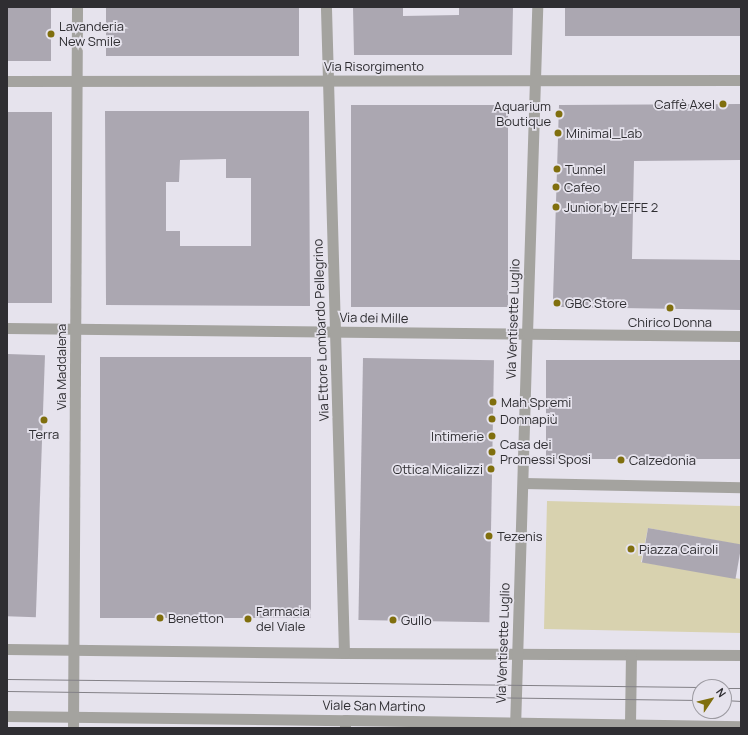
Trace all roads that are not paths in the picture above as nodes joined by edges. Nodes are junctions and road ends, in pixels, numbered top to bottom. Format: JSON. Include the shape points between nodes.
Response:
{"nodes":[{"id":1,"x":77,"y":7,"type":"edge"},
{"id":2,"x":326,"y":7,"type":"edge"},
{"id":3,"x":537,"y":7,"type":"edge"},
{"id":4,"x":328,"y":80,"type":"junction"},
{"id":5,"x":535,"y":80,"type":"junction"},
{"id":6,"x":741,"y":80,"type":"edge"},
{"id":7,"x":7,"y":81,"type":"edge"},
{"id":8,"x":77,"y":81,"type":"junction"},
{"id":9,"x":7,"y":328,"type":"edge"},
{"id":10,"x":75,"y":328,"type":"junction"},
{"id":11,"x":335,"y":331,"type":"junction"},
{"id":12,"x":527,"y":334,"type":"junction"},
{"id":13,"x":741,"y":336,"type":"edge"},
{"id":14,"x":522,"y":482,"type":"junction"},
{"id":15,"x":741,"y":487,"type":"edge"},
{"id":16,"x":7,"y":649,"type":"edge"},
{"id":17,"x":73,"y":650,"type":"junction"},
{"id":18,"x":344,"y":653,"type":"junction"},
{"id":19,"x":517,"y":655,"type":"junction"},
{"id":20,"x":631,"y":655,"type":"junction"},
{"id":21,"x":741,"y":655,"type":"edge"},
{"id":22,"x":7,"y":716,"type":"edge"},
{"id":23,"x":73,"y":722,"type":"edge"},
{"id":24,"x":345,"y":724,"type":"edge"},
{"id":25,"x":630,"y":724,"type":"junction"},
{"id":26,"x":515,"y":725,"type":"edge"},
{"id":27,"x":741,"y":726,"type":"edge"}],
"edges":[{"from":1,"to":8,"type":"street","name":"Via Maddalena"},
{"from":2,"to":4,"type":"street","name":"Via Ettore Lombardo Pellegrino"},
{"from":3,"to":5,"type":"street","name":"Via Ventisette Luglio"},
{"from":4,"to":5,"type":"street","name":"Via Risorgimento"},
{"from":4,"to":8,"type":"street","name":"Via Risorgimento"},
{"from":4,"to":11,"type":"street","name":"Via Ettore Lombardo Pellegrino"},
{"from":5,"to":6,"type":"street","name":"Via Risorgimento"},
{"from":5,"to":12,"type":"street","name":"Via Ventisette Luglio"},
{"from":7,"to":8,"type":"street","name":"Via Risorgimento"},
{"from":8,"to":10,"type":"street","name":"Via Maddalena"},
{"from":9,"to":10,"type":"street","name":"Via dei Mille"},
{"from":10,"to":11,"type":"street","name":"Via dei Mille"},
{"from":10,"to":17,"type":"street","name":"Via Maddalena"},
{"from":11,"to":12,"type":"street","name":"Via dei Mille"},
{"from":11,"to":18,"type":"street","name":"Via Ettore Lombardo Pellegrino"},
{"from":12,"to":13,"type":"street","name":"Via dei Mille"},
{"from":12,"to":14,"type":"street","name":"Via Ventisette Luglio"},
{"from":14,"to":15,"type":"street"},
{"from":14,"to":19,"type":"street","name":"Via Ventisette Luglio"},
{"from":16,"to":17,"type":"street"},
{"from":17,"to":18,"type":"street"},
{"from":17,"to":23,"type":"street","name":"Via Maddalena"},
{"from":18,"to":19,"type":"street"},
{"from":19,"to":20,"type":"street"},
{"from":19,"to":26,"type":"street","name":"Via Ventisette Luglio"},
{"from":20,"to":21,"type":"street"},
{"from":20,"to":25,"type":"street"},
{"from":22,"to":23,"type":"street","name":"Viale San Martino"},
{"from":23,"to":24,"type":"street","name":"Viale San Martino"},
{"from":24,"to":26,"type":"street","name":"Viale San Martino"},
{"from":25,"to":26,"type":"street","name":"Viale San Martino"},
{"from":25,"to":27,"type":"street","name":"Viale San Martino"}]}
